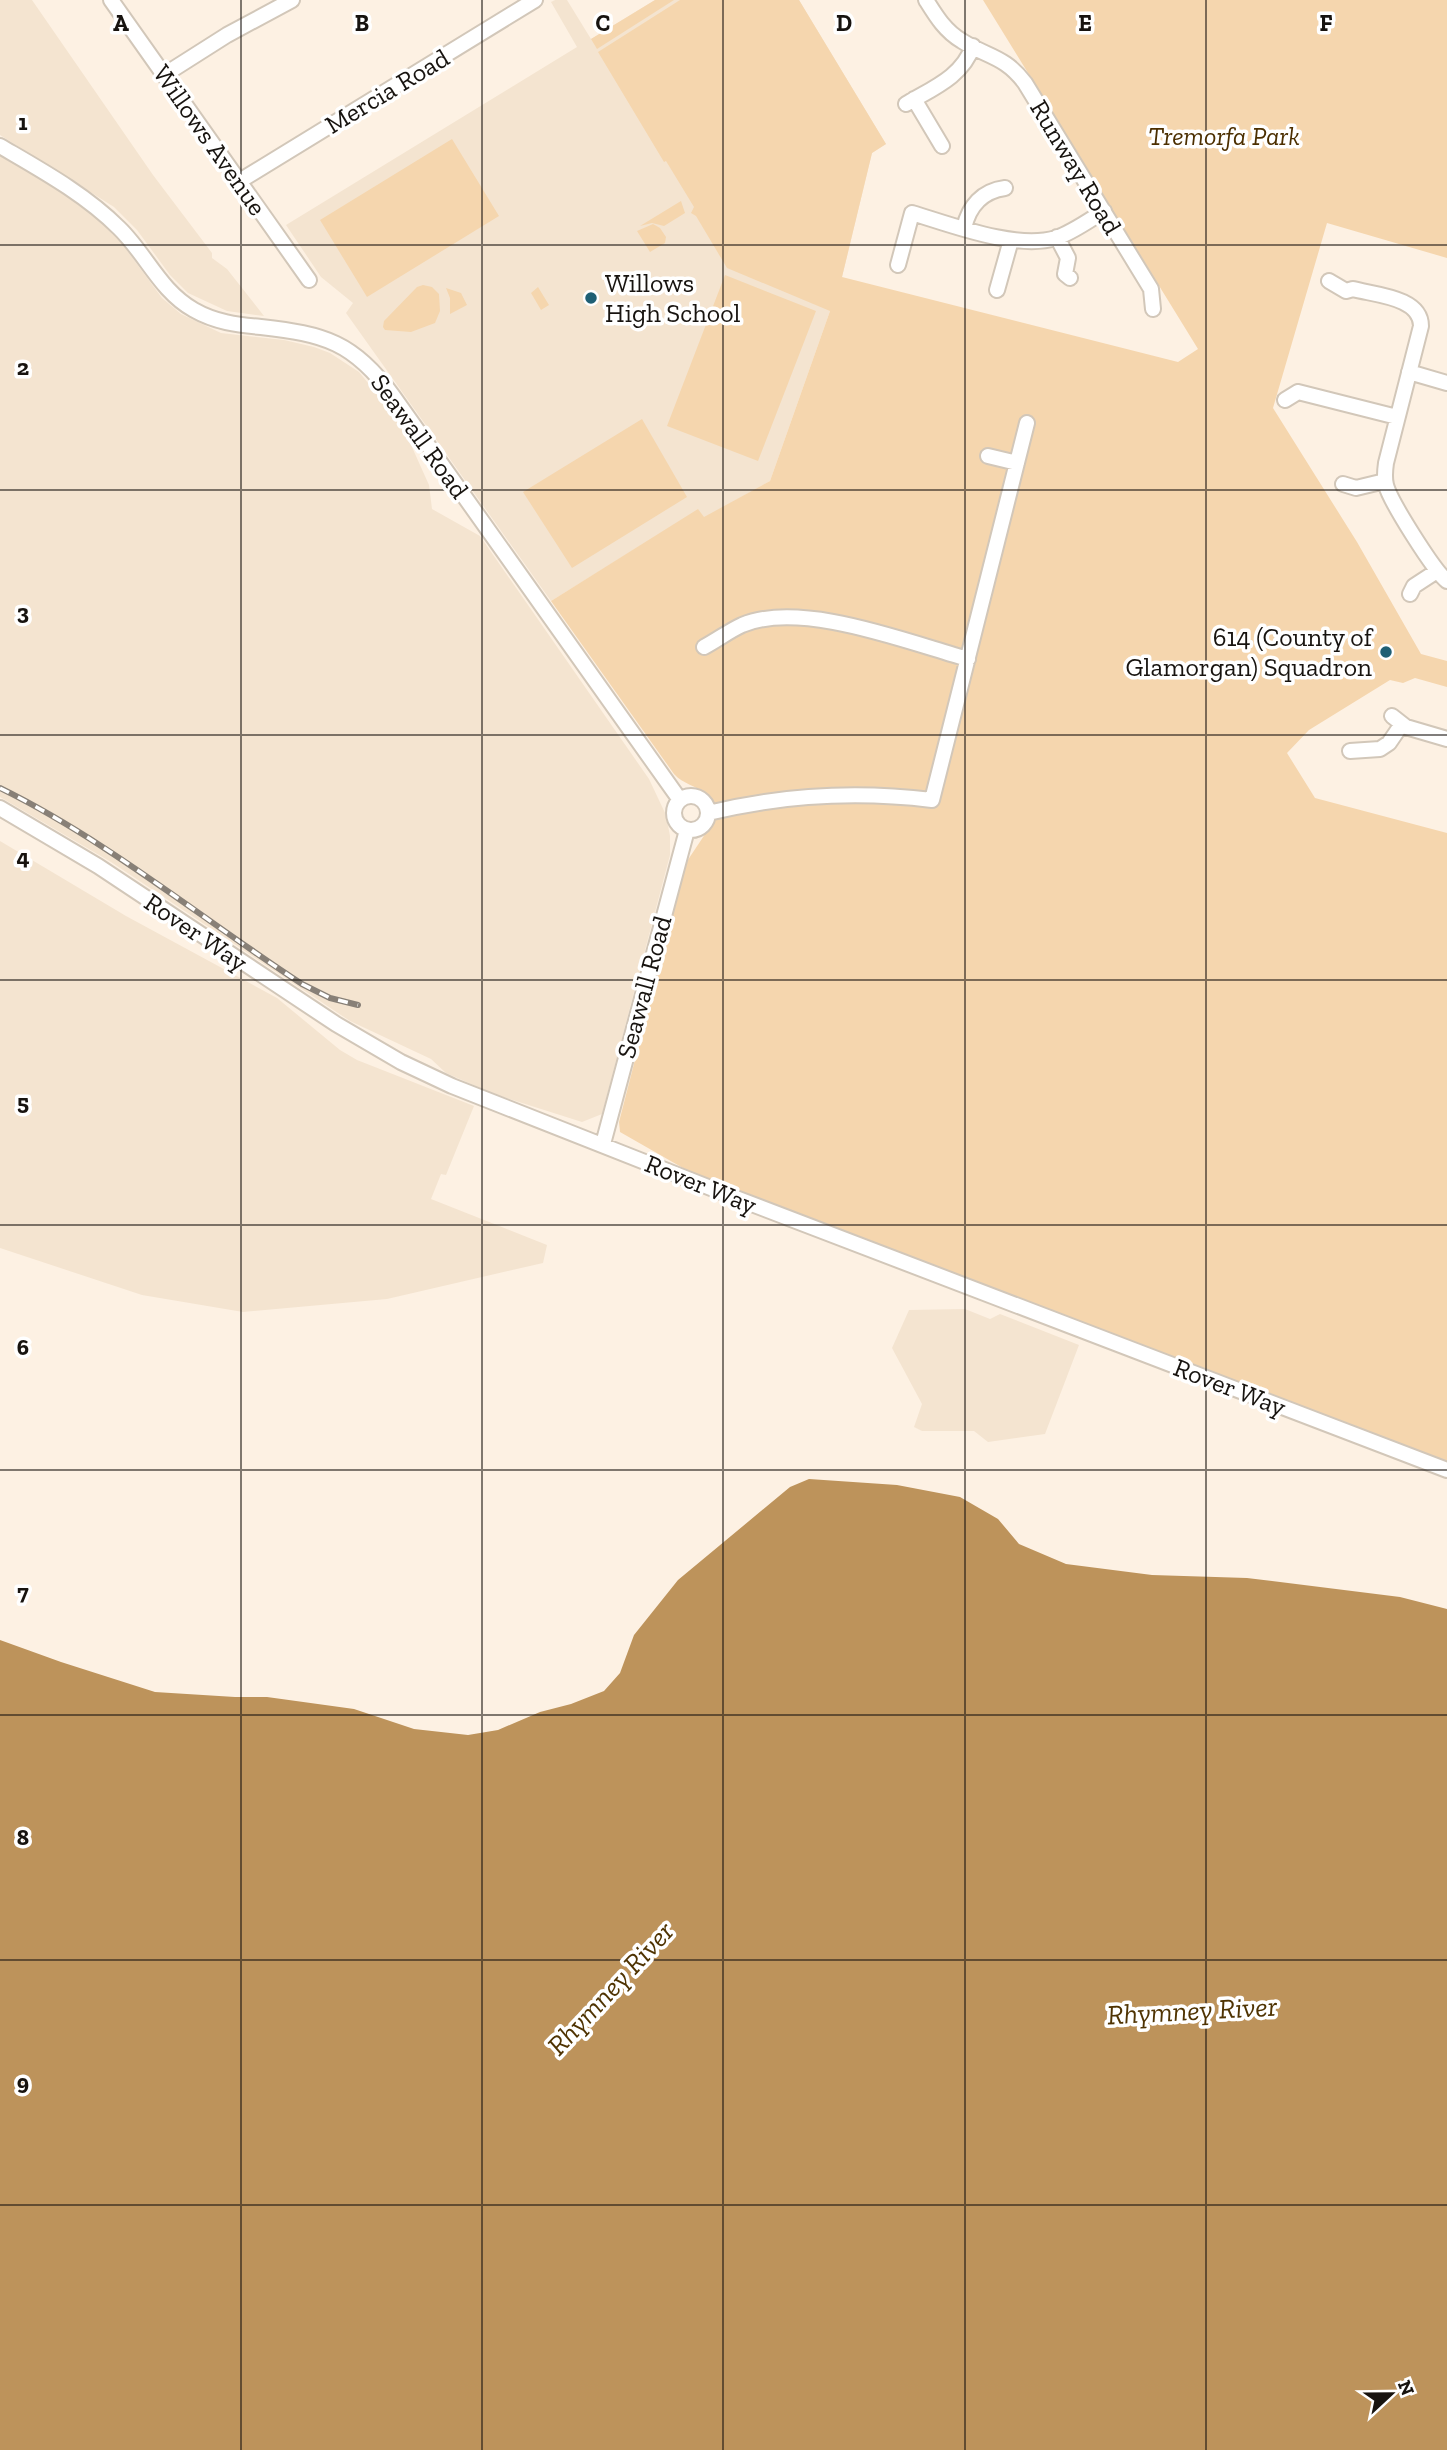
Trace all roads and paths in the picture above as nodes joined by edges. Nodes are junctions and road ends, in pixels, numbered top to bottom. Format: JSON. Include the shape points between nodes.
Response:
{"nodes":[{"id":1,"x":111,"y":0,"type":"edge"},
{"id":2,"x":292,"y":0,"type":"edge"},
{"id":3,"x":535,"y":0,"type":"edge"},
{"id":4,"x":926,"y":0,"type":"edge"},
{"id":5,"x":973,"y":46,"type":"junction"},
{"id":6,"x":164,"y":75,"type":"junction"},
{"id":7,"x":0,"y":146,"type":"edge"},
{"id":8,"x":943,"y":146,"type":"dead end"},
{"id":9,"x":239,"y":182,"type":"junction"},
{"id":10,"x":1005,"y":188,"type":"dead end"},
{"id":11,"x":1104,"y":211,"type":"junction"},
{"id":12,"x":964,"y":228,"type":"junction"},
{"id":13,"x":1057,"y":237,"type":"junction"},
{"id":14,"x":1011,"y":240,"type":"junction"},
{"id":15,"x":898,"y":265,"type":"dead end"},
{"id":16,"x":1070,"y":278,"type":"dead end"},
{"id":17,"x":309,"y":280,"type":"dead end"},
{"id":18,"x":1329,"y":281,"type":"dead end"},
{"id":19,"x":997,"y":290,"type":"dead end"},
{"id":20,"x":1153,"y":309,"type":"dead end"},
{"id":21,"x":1409,"y":372,"type":"junction"},
{"id":22,"x":1447,"y":383,"type":"edge"},
{"id":23,"x":1292,"y":391,"type":"dead end"},
{"id":24,"x":1397,"y":417,"type":"junction"},
{"id":25,"x":1027,"y":423,"type":"dead end"},
{"id":26,"x":988,"y":456,"type":"dead end"},
{"id":27,"x":1017,"y":463,"type":"junction"},
{"id":28,"x":1385,"y":481,"type":"junction"},
{"id":29,"x":1343,"y":484,"type":"dead end"},
{"id":30,"x":1442,"y":576,"type":"edge"},
{"id":31,"x":1410,"y":594,"type":"dead end"},
{"id":32,"x":704,"y":647,"type":"dead end"},
{"id":33,"x":968,"y":659,"type":"junction"},
{"id":34,"x":1447,"y":739,"type":"edge"},
{"id":35,"x":1350,"y":751,"type":"dead end"},
{"id":36,"x":680,"y":800,"type":"junction"},
{"id":37,"x":0,"y":808,"type":"edge"},
{"id":38,"x":708,"y":813,"type":"junction"},
{"id":39,"x":687,"y":830,"type":"junction"},
{"id":40,"x":603,"y":1144,"type":"junction"},
{"id":41,"x":1447,"y":1470,"type":"edge"}],
"edges":[{"from":1,"to":6,"type":"street","name":"Willows Avenue"},
{"from":2,"to":6,"type":"street"},
{"from":3,"to":9,"type":"street","name":"Mercia Road"},
{"from":4,"to":5,"type":"street","name":"Runway Road","via":[[944,27]]},
{"from":5,"to":8,"type":"street","via":[[957,73],[910,101]]},
{"from":5,"to":11,"type":"street","name":"Runway Road","via":[[994,55],[1018,75]]},
{"from":6,"to":9,"type":"street","name":"Willows Avenue"},
{"from":7,"to":36,"type":"street","name":"Seawall Road","via":[[98,209],[128,238],[166,288],[192,309],[229,324],[314,335],[370,366]]},
{"from":9,"to":17,"type":"street","name":"Willows Avenue"},
{"from":10,"to":12,"type":"street","via":[[975,202]]},
{"from":11,"to":13,"type":"street"},
{"from":11,"to":20,"type":"street","name":"Runway Road","via":[[1151,289]]},
{"from":12,"to":14,"type":"street"},
{"from":12,"to":15,"type":"street","via":[[912,213]]},
{"from":13,"to":14,"type":"street"},
{"from":13,"to":16,"type":"street","via":[[1068,258],[1065,274]]},
{"from":14,"to":19,"type":"street"},
{"from":18,"to":21,"type":"street","via":[[1345,295],[1353,289],[1405,303],[1417,312],[1421,326]]},
{"from":21,"to":22,"type":"street"},
{"from":21,"to":24,"type":"street"},
{"from":23,"to":24,"type":"street"},
{"from":24,"to":28,"type":"street"},
{"from":25,"to":27,"type":"street"},
{"from":26,"to":27,"type":"street"},
{"from":27,"to":33,"type":"street"},
{"from":28,"to":29,"type":"street","via":[[1356,488]]},
{"from":28,"to":30,"type":"street"},
{"from":30,"to":31,"type":"street","via":[[1414,586]]},
{"from":32,"to":33,"type":"street","via":[[743,625],[782,616],[826,620]]},
{"from":33,"to":38,"type":"street","via":[[932,800],[830,795]]},
{"from":34,"to":35,"type":"street","via":[[1397,720],[1389,743],[1380,749]]},
{"from":36,"to":38,"type":"street","via":[[700,798]]},
{"from":36,"to":39,"type":"street","via":[[674,818]]},
{"from":37,"to":40,"type":"street","name":"Rover Way","via":[[98,866],[299,1001],[381,1050],[452,1086]]},
{"from":38,"to":39,"type":"street","via":[[701,827]]},
{"from":39,"to":40,"type":"street","name":"Seawall Road"},
{"from":40,"to":41,"type":"street","name":"Rover Way"}]}
